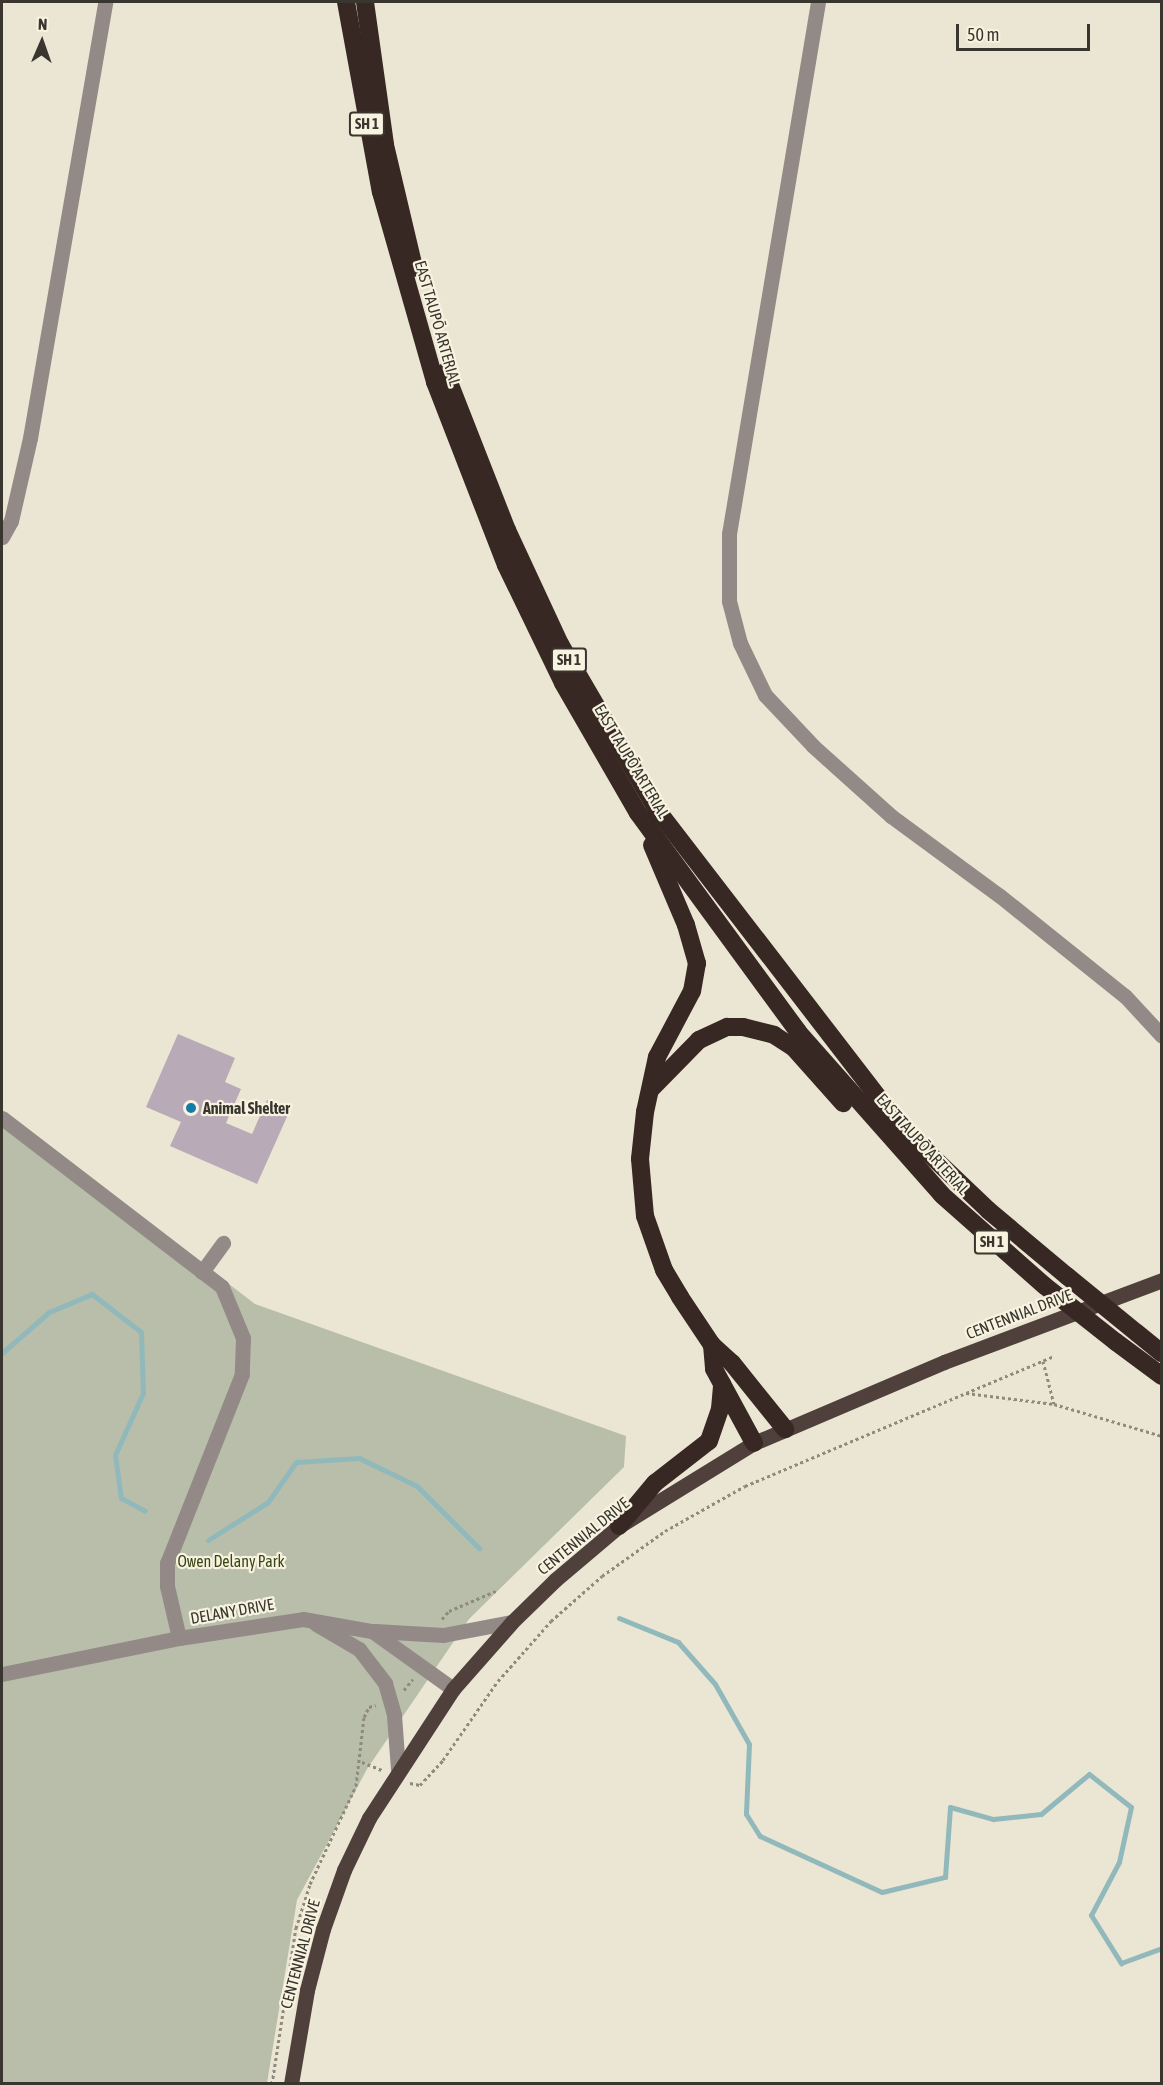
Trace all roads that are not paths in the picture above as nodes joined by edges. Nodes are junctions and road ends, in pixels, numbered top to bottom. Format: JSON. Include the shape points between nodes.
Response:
{"nodes":[{"id":1,"x":105,"y":2,"type":"edge"},
{"id":2,"x":346,"y":2,"type":"edge"},
{"id":3,"x":365,"y":2,"type":"edge"},
{"id":4,"x":818,"y":2,"type":"edge"},
{"id":5,"x":2,"y":537,"type":"edge"},
{"id":6,"x":638,"y":813,"type":"junction"},
{"id":7,"x":1161,"y":1036,"type":"edge"},
{"id":8,"x":651,"y":1089,"type":"junction"},
{"id":9,"x":2,"y":1118,"type":"edge"},
{"id":10,"x":942,"y":1196,"type":"junction"},
{"id":11,"x":223,"y":1243,"type":"dead end"},
{"id":12,"x":202,"y":1272,"type":"junction"},
{"id":13,"x":1161,"y":1280,"type":"edge"},
{"id":14,"x":712,"y":1345,"type":"junction"},
{"id":15,"x":1160,"y":1352,"type":"edge"},
{"id":16,"x":1161,"y":1376,"type":"edge"},
{"id":17,"x":722,"y":1384,"type":"junction"},
{"id":18,"x":785,"y":1429,"type":"junction"},
{"id":19,"x":754,"y":1443,"type":"junction"},
{"id":20,"x":619,"y":1526,"type":"junction"},
{"id":21,"x":303,"y":1619,"type":"junction"},
{"id":22,"x":512,"y":1622,"type":"junction"},
{"id":23,"x":372,"y":1631,"type":"junction"},
{"id":24,"x":179,"y":1638,"type":"junction"},
{"id":25,"x":2,"y":1674,"type":"edge"},
{"id":26,"x":453,"y":1689,"type":"junction"},
{"id":27,"x":396,"y":1772,"type":"junction"},
{"id":28,"x":291,"y":2084,"type":"edge"}],
"edges":[{"from":1,"to":5,"type":"street","via":[[30,438],[11,521]]},
{"from":2,"to":6,"type":"highway","name":"EAST TAUPŌ ARTERIAL","number":"SH 1","via":[[381,192],[454,440],[530,619]]},
{"from":3,"to":15,"type":"highway","name":"EAST TAUPŌ ARTERIAL","number":"SH 1","bridge":true,"via":[[385,145],[421,298],[455,402],[507,530],[560,644],[657,810],[902,1128],[988,1210]]},
{"from":4,"to":7,"type":"street","via":[[729,534],[729,601],[740,643],[765,695],[813,746],[891,816],[1000,896],[1125,996]]},
{"from":6,"to":8,"type":"highway","via":[[686,925],[697,963],[692,991],[657,1057]]},
{"from":6,"to":10,"type":"highway","name":"EAST TAUPŌ ARTERIAL","number":"SH 1","via":[[798,1032]]},
{"from":8,"to":10,"type":"highway","via":[[699,1040],[713,1032],[726,1027],[758,1028],[794,1048],[906,1173]]},
{"from":8,"to":14,"type":"highway","via":[[640,1159],[645,1216],[664,1269]]},
{"from":9,"to":12,"type":"street"},
{"from":10,"to":16,"type":"highway","name":"EAST TAUPŌ ARTERIAL","number":"SH 1","bridge":true,"via":[[1045,1286]]},
{"from":11,"to":12,"type":"street"},
{"from":12,"to":24,"type":"street","via":[[222,1287],[243,1338],[242,1374],[167,1563],[167,1586]]},
{"from":13,"to":18,"type":"main road","name":"CENTENNIAL DRIVE","via":[[944,1362]]},
{"from":14,"to":17,"type":"highway","via":[[714,1369]]},
{"from":14,"to":18,"type":"highway","via":[[732,1363]]},
{"from":17,"to":19,"type":"highway"},
{"from":17,"to":20,"type":"highway","via":[[720,1409],[709,1442],[655,1483]]},
{"from":18,"to":19,"type":"main road","name":"CENTENNIAL DRIVE"},
{"from":19,"to":20,"type":"main road","name":"CENTENNIAL DRIVE"},
{"from":20,"to":22,"type":"main road","name":"CENTENNIAL DRIVE"},
{"from":21,"to":23,"type":"street","name":"DELANY DRIVE"},
{"from":21,"to":24,"type":"street","name":"DELANY DRIVE"},
{"from":21,"to":27,"type":"street","via":[[347,1639],[373,1664],[391,1702]]},
{"from":22,"to":23,"type":"street","via":[[443,1635]]},
{"from":22,"to":26,"type":"main road","name":"CENTENNIAL DRIVE"},
{"from":23,"to":26,"type":"street","name":"DELANY DRIVE"},
{"from":24,"to":25,"type":"street","name":"DELANY DRIVE"},
{"from":26,"to":27,"type":"main road","name":"CENTENNIAL DRIVE"},
{"from":27,"to":28,"type":"main road","name":"CENTENNIAL DRIVE","via":[[344,1870],[323,1929],[307,1990]]}]}
